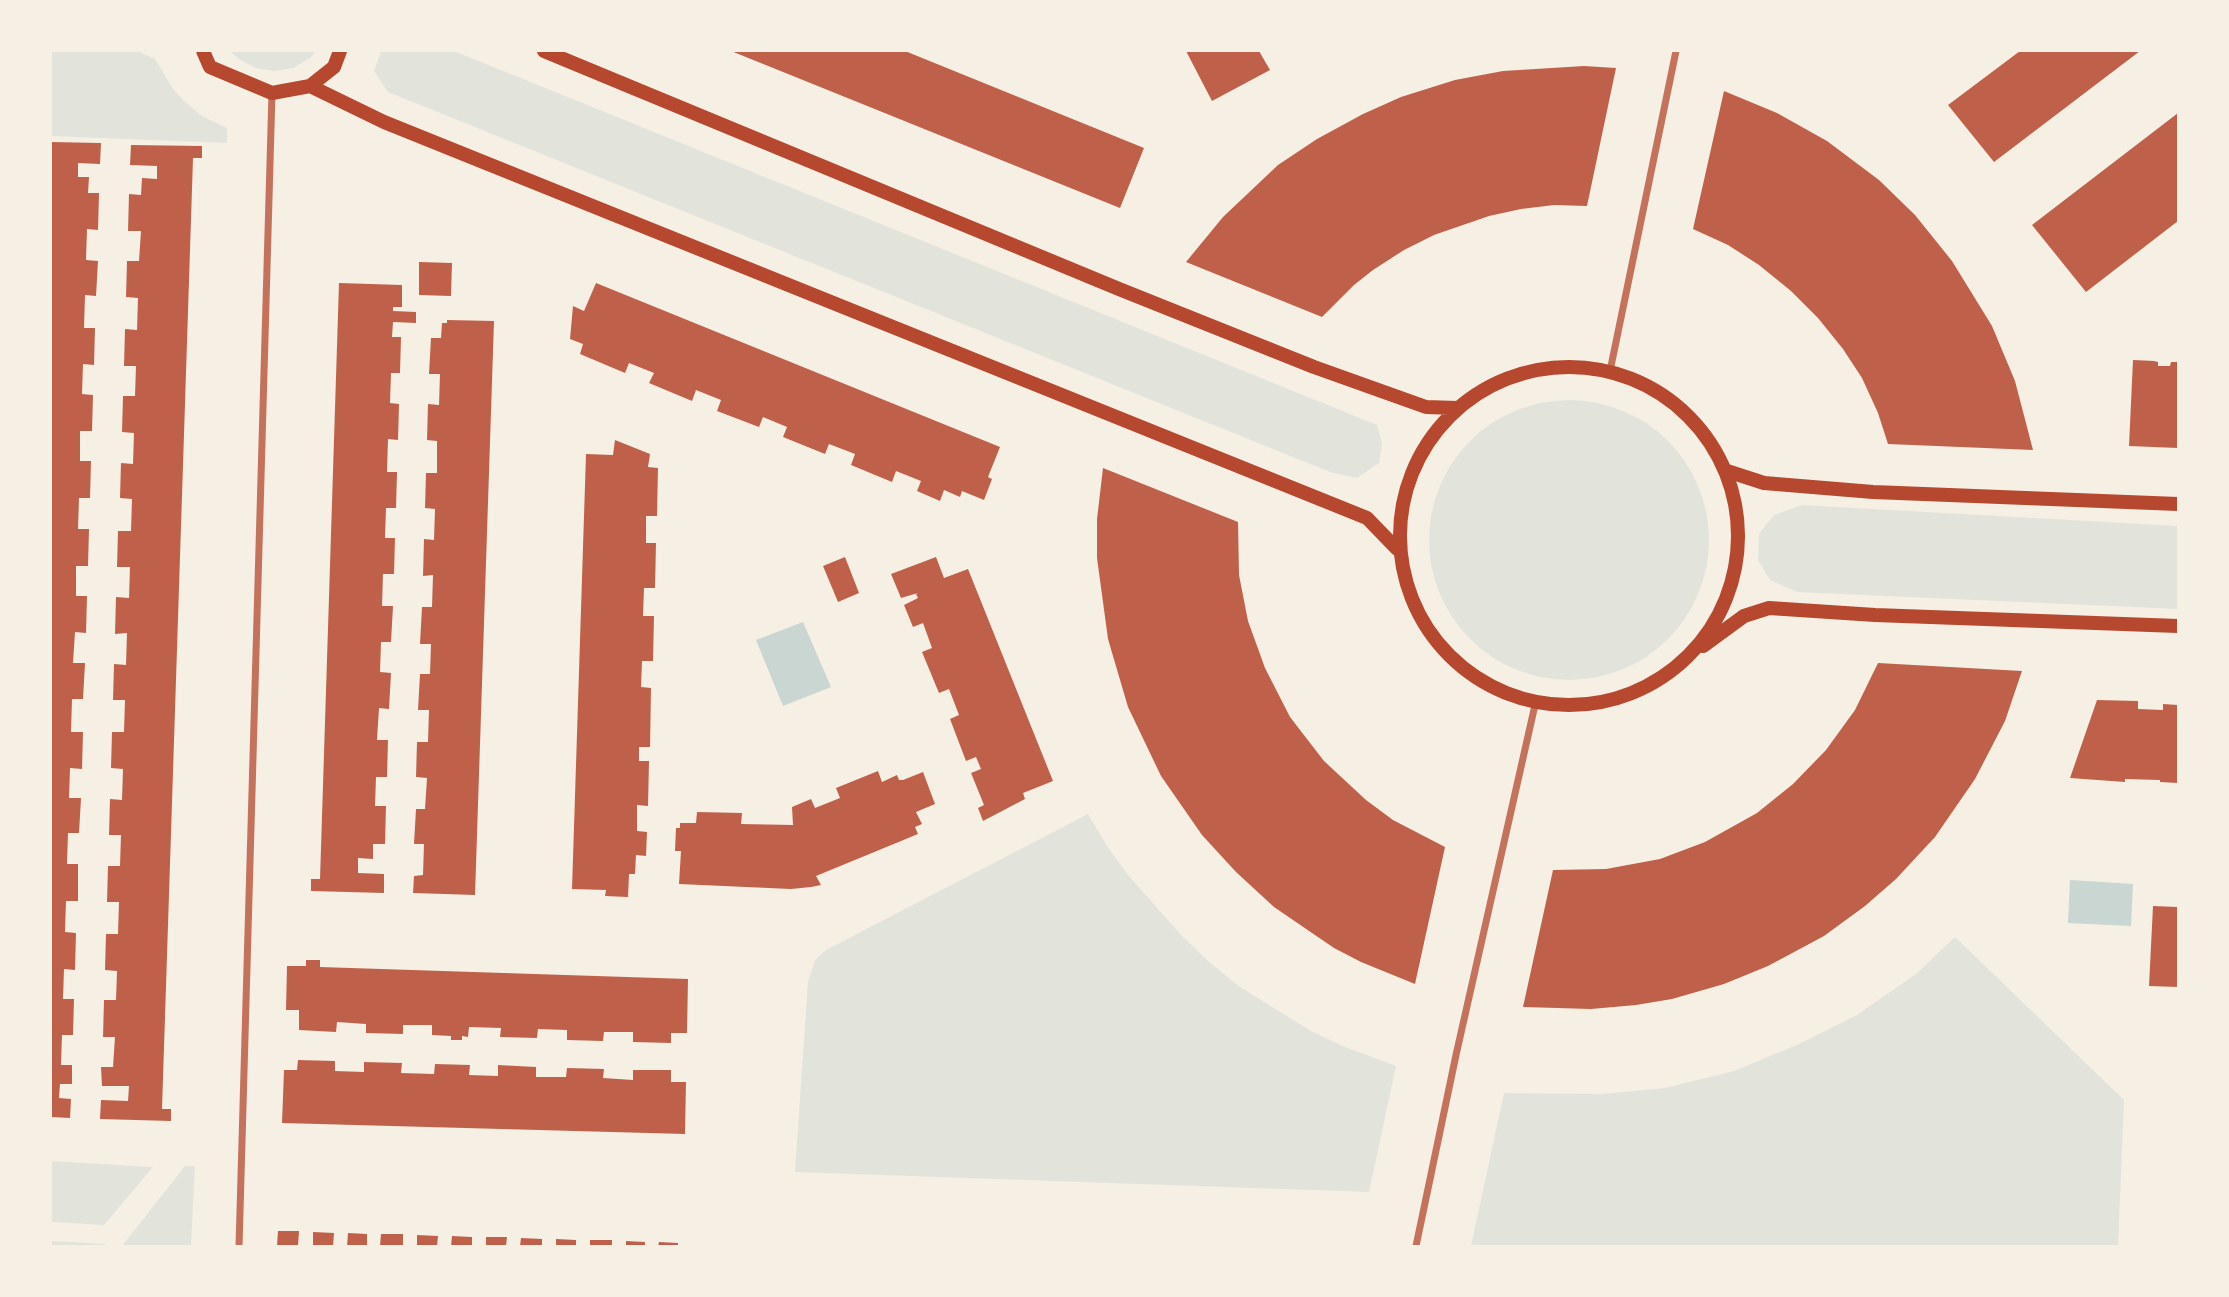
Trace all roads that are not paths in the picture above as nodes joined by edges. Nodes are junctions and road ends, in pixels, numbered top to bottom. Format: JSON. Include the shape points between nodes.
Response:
{"nodes":[{"id":1,"x":203,"y":51,"type":"edge"},
{"id":2,"x":340,"y":51,"type":"edge"},
{"id":3,"x":544,"y":51,"type":"edge"},
{"id":4,"x":1676,"y":51,"type":"edge"},
{"id":5,"x":310,"y":86,"type":"junction"},
{"id":6,"x":272,"y":93,"type":"junction"},
{"id":7,"x":1610,"y":371,"type":"junction"},
{"id":8,"x":1457,"y":408,"type":"junction"},
{"id":9,"x":1727,"y":471,"type":"junction"},
{"id":10,"x":2178,"y":504,"type":"edge"},
{"id":11,"x":1397,"y":549,"type":"junction"},
{"id":12,"x":2178,"y":626,"type":"edge"},
{"id":13,"x":1696,"y":652,"type":"junction"},
{"id":14,"x":1535,"y":705,"type":"junction"},
{"id":15,"x":239,"y":1246,"type":"edge"},
{"id":16,"x":1416,"y":1246,"type":"edge"}],
"edges":[{"from":1,"to":6,"type":"main road","via":[[210,67]]},
{"from":2,"to":5,"type":"main road","via":[[334,67]]},
{"from":3,"to":8,"type":"main road","via":[[1314,367],[1426,407]]},
{"from":4,"to":7,"type":"street"},
{"from":5,"to":6,"type":"main road"},
{"from":5,"to":11,"type":"main road","via":[[384,122],[1367,518]]},
{"from":6,"to":15,"type":"street"},
{"from":7,"to":8,"type":"main road","via":[[1556,366],[1503,379]]},
{"from":7,"to":9,"type":"main road","via":[[1658,391],[1699,425]]},
{"from":8,"to":11,"type":"main road","via":[[1410,472]]},
{"from":9,"to":10,"type":"main road","via":[[1764,483],[1873,492]]},
{"from":9,"to":13,"type":"main road","via":[[1740,533],[1730,597]]},
{"from":11,"to":14,"type":"main road","via":[[1418,620],[1467,676]]},
{"from":12,"to":13,"type":"main road","via":[[1769,608],[1744,615]]},
{"from":13,"to":14,"type":"main road","via":[[1622,699]]},
{"from":14,"to":16,"type":"street"}]}
